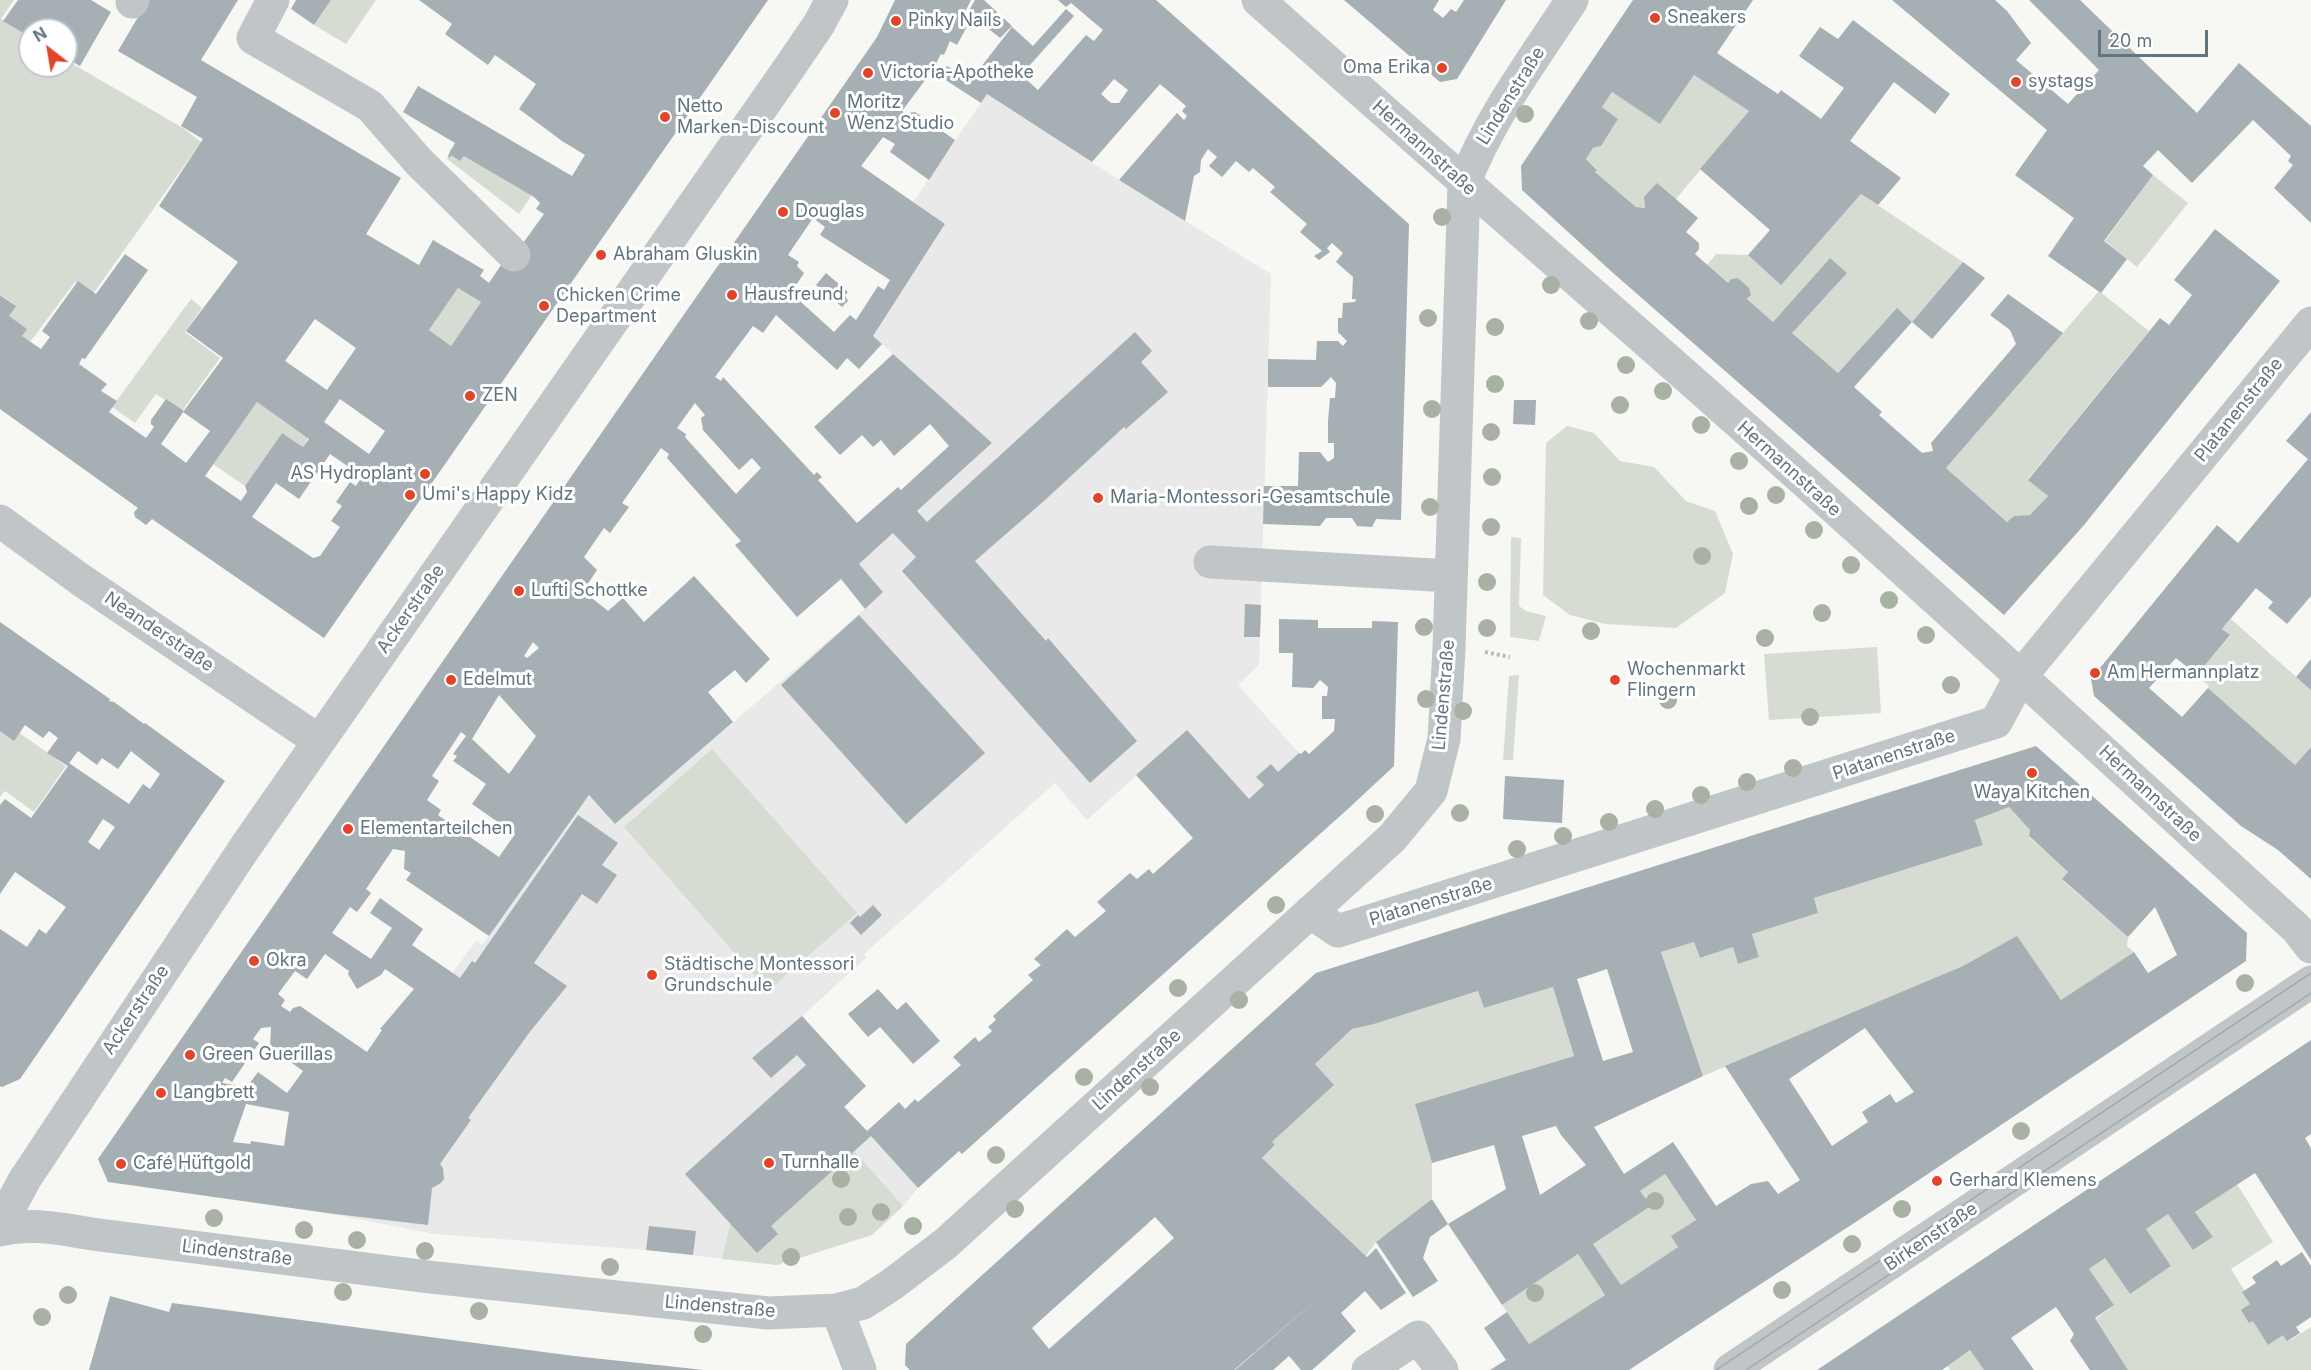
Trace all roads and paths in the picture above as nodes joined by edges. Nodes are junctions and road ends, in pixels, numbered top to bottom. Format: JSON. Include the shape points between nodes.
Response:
{"nodes":[{"id":1,"x":273,"y":0,"type":"edge"},
{"id":2,"x":832,"y":0,"type":"edge"},
{"id":3,"x":1257,"y":0,"type":"edge"},
{"id":4,"x":1572,"y":0,"type":"edge"},
{"id":5,"x":1464,"y":184,"type":"junction"},
{"id":6,"x":514,"y":255,"type":"dead end"},
{"id":7,"x":2311,"y":322,"type":"edge"},
{"id":8,"x":0,"y":521,"type":"edge"},
{"id":9,"x":1210,"y":562,"type":"dead end"},
{"id":10,"x":1450,"y":576,"type":"junction"},
{"id":11,"x":2021,"y":676,"type":"junction"},
{"id":12,"x":319,"y":741,"type":"junction"},
{"id":13,"x":1310,"y":912,"type":"junction"},
{"id":14,"x":2311,"y":947,"type":"edge"},
{"id":15,"x":2311,"y":982,"type":"edge"},
{"id":16,"x":0,"y":1228,"type":"edge"},
{"id":17,"x":837,"y":1310,"type":"junction"},
{"id":18,"x":860,"y":1370,"type":"edge"},
{"id":19,"x":1368,"y":1370,"type":"edge"},
{"id":20,"x":1442,"y":1370,"type":"edge"},
{"id":21,"x":1730,"y":1370,"type":"edge"}],
"edges":[{"from":1,"to":6,"type":"street","via":[[253,38],[370,106],[419,162]]},
{"from":2,"to":12,"type":"street","name":"Ackerstraße","via":[[787,71]]},
{"from":3,"to":5,"type":"street","name":"Hermannstraße"},
{"from":4,"to":5,"type":"street","name":"Lindenstraße","via":[[1494,119]]},
{"from":5,"to":10,"type":"street","name":"Lindenstraße"},
{"from":5,"to":11,"type":"street","name":"Hermannstraße"},
{"from":7,"to":11,"type":"street","name":"Platanenstraße"},
{"from":8,"to":12,"type":"street","name":"Neanderstraße"},
{"from":9,"to":10,"type":"street"},
{"from":10,"to":13,"type":"street","name":"Lindenstraße","via":[[1444,739],[1431,791],[1392,838]]},
{"from":11,"to":13,"type":"street","name":"Platanenstraße","via":[[1996,722],[1338,931]]},
{"from":11,"to":14,"type":"street","name":"Hermannstraße","via":[[2296,928]]},
{"from":12,"to":16,"type":"street","name":"Ackerstraße","via":[[63,1120],[25,1179]]},
{"from":13,"to":17,"type":"street","name":"Lindenstraße","via":[[945,1244],[863,1303]]},
{"from":15,"to":21,"type":"street","name":"Birkenstraße"},
{"from":16,"to":17,"type":"street","name":"Lindenstraße","via":[[39,1226],[429,1277],[768,1313]]},
{"from":17,"to":18,"type":"street"},
{"from":19,"to":20,"type":"street","via":[[1418,1337]]}]}
